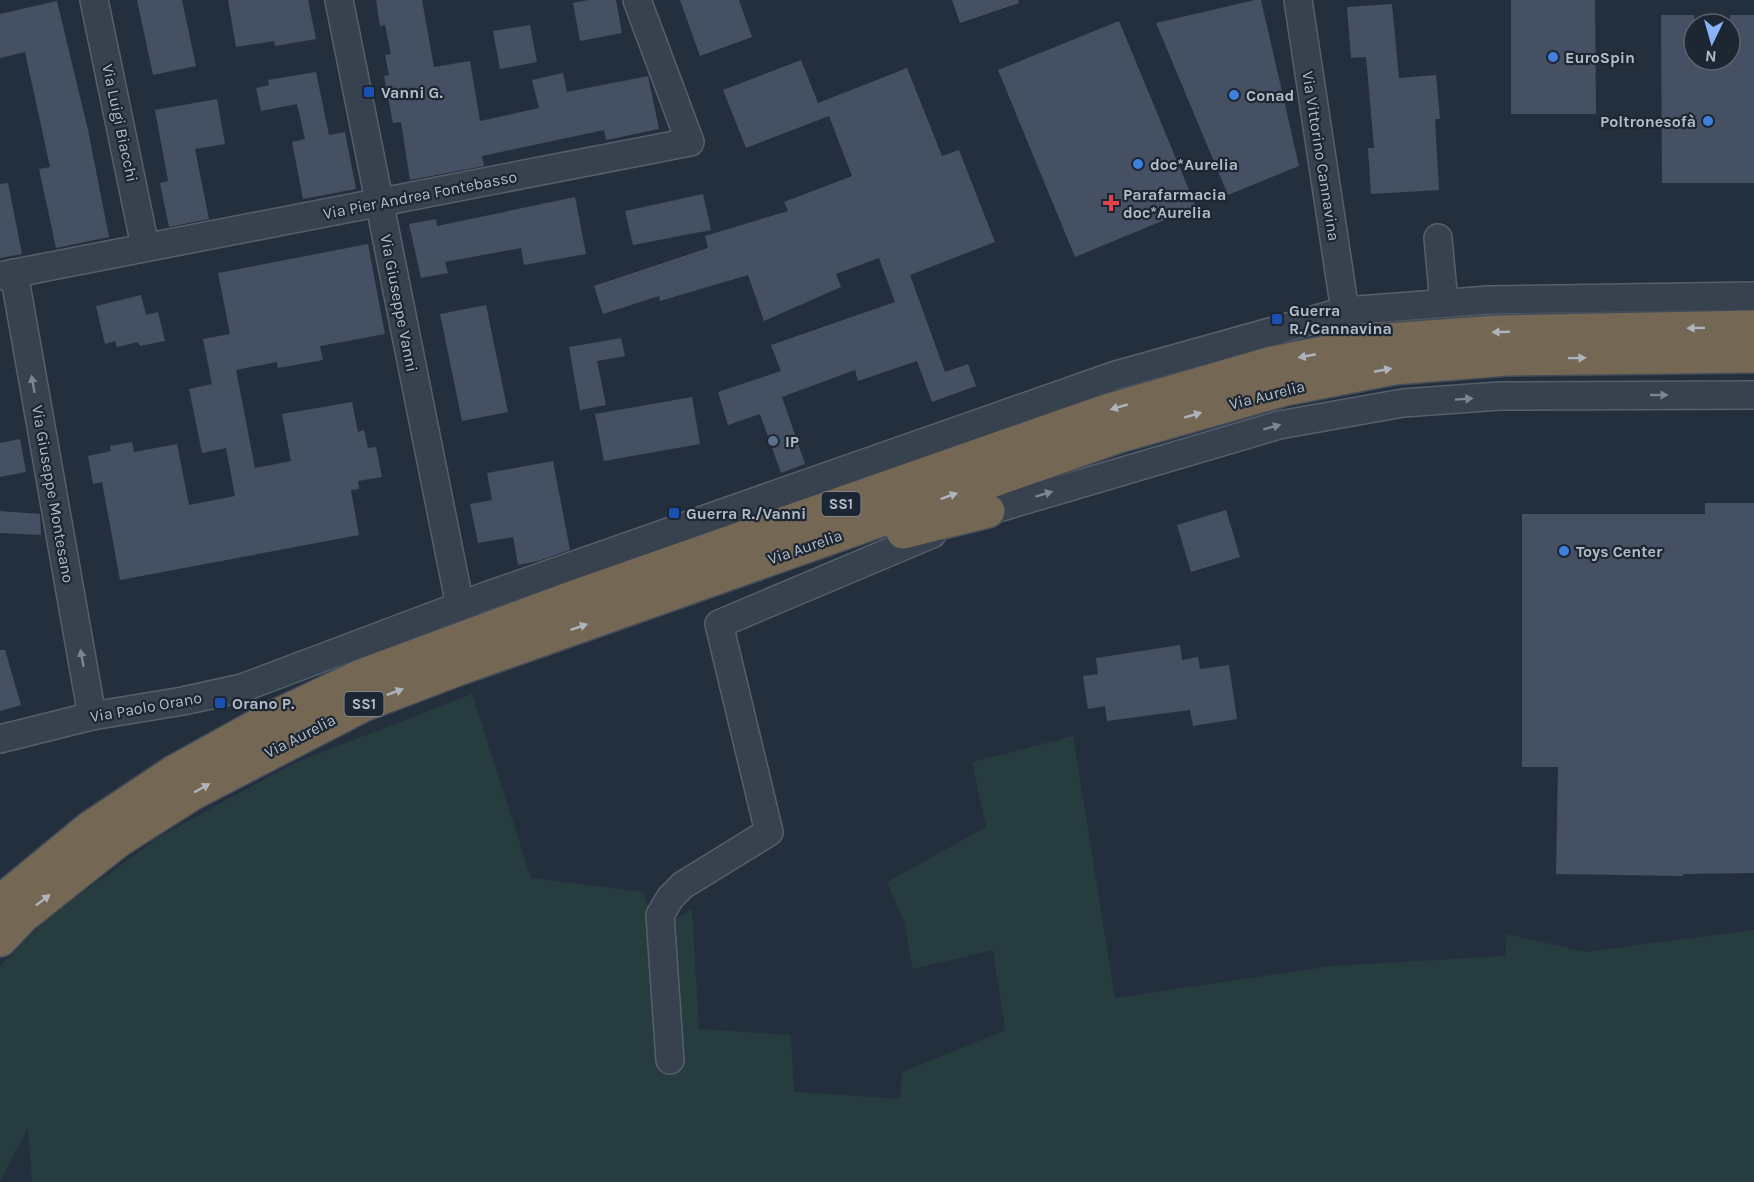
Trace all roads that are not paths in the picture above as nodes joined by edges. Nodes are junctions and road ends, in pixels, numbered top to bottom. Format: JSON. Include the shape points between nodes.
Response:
{"nodes":[{"id":1,"x":94,"y":0,"type":"edge"},
{"id":2,"x":339,"y":0,"type":"edge"},
{"id":3,"x":637,"y":0,"type":"edge"},
{"id":4,"x":1298,"y":0,"type":"edge"},
{"id":5,"x":380,"y":203,"type":"junction"},
{"id":6,"x":1438,"y":238,"type":"dead end"},
{"id":7,"x":145,"y":246,"type":"junction"},
{"id":8,"x":7,"y":274,"type":"edge"},
{"id":9,"x":1754,"y":296,"type":"edge"},
{"id":10,"x":1444,"y":303,"type":"junction"},
{"id":11,"x":1345,"y":311,"type":"junction"},
{"id":12,"x":1754,"y":327,"type":"edge"},
{"id":13,"x":1754,"y":356,"type":"edge"},
{"id":14,"x":1754,"y":394,"type":"edge"},
{"id":15,"x":988,"y":511,"type":"junction"},
{"id":16,"x":775,"y":558,"type":"junction"},
{"id":17,"x":460,"y":606,"type":"junction"},
{"id":18,"x":92,"y":716,"type":"junction"},
{"id":19,"x":0,"y":739,"type":"edge"},
{"id":20,"x":0,"y":902,"type":"edge"},
{"id":21,"x":0,"y":940,"type":"edge"},
{"id":22,"x":670,"y":1060,"type":"dead end"}],
"edges":[{"from":1,"to":7,"type":"street","name":"Via Luigi Biacchi"},
{"from":2,"to":5,"type":"street","name":"Via Giuseppe Vanni"},
{"from":3,"to":5,"type":"street","name":"Via Pier Andrea Fontebasso","via":[[690,142]]},
{"from":4,"to":11,"type":"street","name":"Via Vittorino Cannavina"},
{"from":5,"to":7,"type":"street","name":"Via Pier Andrea Fontebasso"},
{"from":5,"to":17,"type":"street","name":"Via Giuseppe Vanni"},
{"from":6,"to":10,"type":"street"},
{"from":7,"to":8,"type":"street","name":"Via Pier Andrea Fontebasso"},
{"from":18,"to":8,"type":"street","name":"Via Giuseppe Montesano","one_way":true},
{"from":9,"to":10,"type":"street"},
{"from":10,"to":11,"type":"street"},
{"from":11,"to":17,"type":"street","via":[[1116,375]]},
{"from":12,"to":20,"type":"highway","name":"Via Aurelia","number":"SS1","one_way":true,"via":[[1497,332],[1388,340],[1268,363],[1106,411],[361,676],[266,722],[165,778],[90,828]]},
{"from":16,"to":13,"type":"highway","name":"Via Aurelia","number":"SS1","one_way":true,"via":[[1116,437],[1285,389],[1394,368],[1507,359]]},
{"from":15,"to":14,"type":"street","name":"Via Aurelia","one_way":true,"via":[[1279,425],[1403,404],[1500,396]]},
{"from":15,"to":16,"type":"highway","via":[[830,551]]},
{"from":15,"to":22,"type":"street","name":"Via Aurelia","via":[[719,624],[769,832],[683,885],[660,915]]},
{"from":21,"to":16,"type":"highway","name":"Via Aurelia","number":"SS1","one_way":true,"via":[[23,916],[119,840],[193,793],[353,710],[455,670]]},
{"from":17,"to":18,"type":"street","name":"Via Paolo Orano","via":[[242,688]]},
{"from":18,"to":19,"type":"street","name":"Via Paolo Orano"}]}
